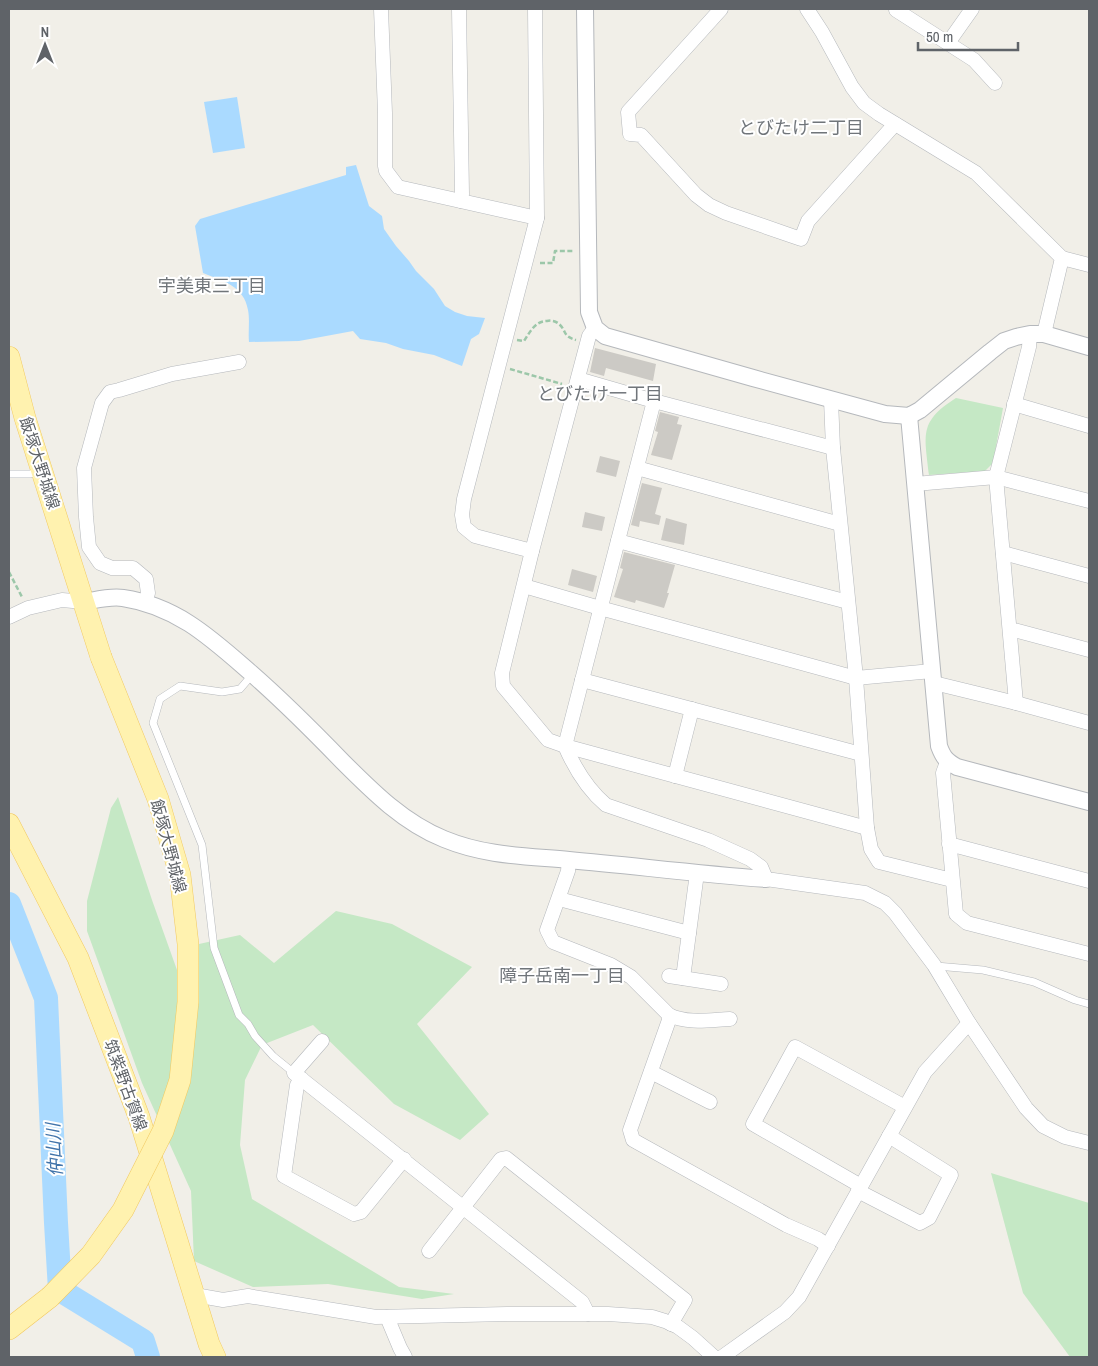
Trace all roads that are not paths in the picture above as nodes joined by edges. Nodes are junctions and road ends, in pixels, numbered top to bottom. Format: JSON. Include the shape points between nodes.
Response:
{"nodes":[{"id":1,"x":381,"y":9,"type":"edge"},
{"id":2,"x":459,"y":9,"type":"edge"},
{"id":3,"x":535,"y":9,"type":"edge"},
{"id":4,"x":585,"y":9,"type":"edge"},
{"id":5,"x":720,"y":9,"type":"edge"},
{"id":6,"x":807,"y":9,"type":"edge"},
{"id":7,"x":972,"y":9,"type":"edge"},
{"id":8,"x":896,"y":10,"type":"dead end"},
{"id":9,"x":948,"y":43,"type":"junction"},
{"id":10,"x":995,"y":83,"type":"dead end"},
{"id":11,"x":895,"y":124,"type":"junction"},
{"id":12,"x":461,"y":201,"type":"junction"},
{"id":13,"x":537,"y":218,"type":"junction"},
{"id":14,"x":1062,"y":258,"type":"junction"},
{"id":15,"x":1089,"y":265,"type":"edge"},
{"id":16,"x":596,"y":328,"type":"junction"},
{"id":17,"x":1037,"y":334,"type":"junction"},
{"id":18,"x":1089,"y":347,"type":"edge"},
{"id":19,"x":9,"y":357,"type":"edge"},
{"id":20,"x":239,"y":362,"type":"dead end"},
{"id":21,"x":577,"y":384,"type":"junction"},
{"id":22,"x":831,"y":400,"type":"junction"},
{"id":23,"x":654,"y":401,"type":"junction"},
{"id":24,"x":1014,"y":404,"type":"junction"},
{"id":25,"x":910,"y":416,"type":"junction"},
{"id":26,"x":1089,"y":426,"type":"edge"},
{"id":27,"x":833,"y":448,"type":"junction"},
{"id":28,"x":636,"y":468,"type":"junction"},
{"id":29,"x":43,"y":472,"type":"junction"},
{"id":30,"x":9,"y":474,"type":"edge"},
{"id":31,"x":996,"y":477,"type":"junction"},
{"id":32,"x":915,"y":484,"type":"junction"},
{"id":33,"x":1089,"y":501,"type":"edge"},
{"id":34,"x":840,"y":524,"type":"junction"},
{"id":35,"x":618,"y":540,"type":"junction"},
{"id":36,"x":532,"y":551,"type":"junction"},
{"id":37,"x":1003,"y":553,"type":"junction"},
{"id":38,"x":1089,"y":576,"type":"edge"},
{"id":39,"x":524,"y":586,"type":"junction"},
{"id":40,"x":84,"y":602,"type":"junction"},
{"id":41,"x":848,"y":602,"type":"junction"},
{"id":42,"x":145,"y":603,"type":"junction"},
{"id":43,"x":600,"y":608,"type":"junction"},
{"id":44,"x":9,"y":617,"type":"edge"},
{"id":45,"x":1010,"y":629,"type":"junction"},
{"id":46,"x":1089,"y":650,"type":"edge"},
{"id":47,"x":252,"y":674,"type":"junction"},
{"id":48,"x":933,"y":677,"type":"junction"},
{"id":49,"x":856,"y":678,"type":"junction"},
{"id":50,"x":582,"y":680,"type":"junction"},
{"id":51,"x":1016,"y":703,"type":"junction"},
{"id":52,"x":692,"y":709,"type":"junction"},
{"id":53,"x":1089,"y":723,"type":"edge"},
{"id":54,"x":565,"y":746,"type":"junction"},
{"id":55,"x":861,"y":754,"type":"junction"},
{"id":56,"x":947,"y":762,"type":"junction"},
{"id":57,"x":675,"y":776,"type":"junction"},
{"id":58,"x":1089,"y":802,"type":"edge"},
{"id":59,"x":9,"y":824,"type":"edge"},
{"id":60,"x":867,"y":828,"type":"junction"},
{"id":61,"x":949,"y":844,"type":"junction"},
{"id":62,"x":569,"y":860,"type":"junction"},
{"id":63,"x":697,"y":873,"type":"junction"},
{"id":64,"x":766,"y":878,"type":"junction"},
{"id":65,"x":952,"y":880,"type":"junction"},
{"id":66,"x":1089,"y":881,"type":"edge"},
{"id":67,"x":559,"y":899,"type":"junction"},
{"id":68,"x":689,"y":933,"type":"junction"},
{"id":69,"x":1089,"y":954,"type":"edge"},
{"id":70,"x":934,"y":965,"type":"junction"},
{"id":71,"x":721,"y":984,"type":"dead end"},
{"id":72,"x":1089,"y":1004,"type":"edge"},
{"id":73,"x":669,"y":1015,"type":"junction"},
{"id":74,"x":730,"y":1019,"type":"dead end"},
{"id":75,"x":969,"y":1023,"type":"junction"},
{"id":76,"x":322,"y":1041,"type":"dead end"},
{"id":77,"x":651,"y":1072,"type":"junction"},
{"id":78,"x":298,"y":1076,"type":"junction"},
{"id":79,"x":710,"y":1102,"type":"dead end"},
{"id":80,"x":905,"y":1108,"type":"junction"},
{"id":81,"x":889,"y":1136,"type":"junction"},
{"id":82,"x":1089,"y":1143,"type":"edge"},
{"id":83,"x":404,"y":1160,"type":"junction"},
{"id":84,"x":860,"y":1188,"type":"junction"},
{"id":85,"x":464,"y":1207,"type":"junction"},
{"id":86,"x":828,"y":1246,"type":"junction"},
{"id":87,"x":429,"y":1251,"type":"dead end"},
{"id":88,"x":195,"y":1295,"type":"junction"},
{"id":89,"x":588,"y":1314,"type":"junction"},
{"id":90,"x":387,"y":1317,"type":"junction"},
{"id":91,"x":671,"y":1324,"type":"junction"},
{"id":92,"x":9,"y":1329,"type":"edge"},
{"id":93,"x":215,"y":1357,"type":"edge"},
{"id":94,"x":405,"y":1357,"type":"edge"},
{"id":95,"x":714,"y":1357,"type":"edge"},
{"id":96,"x":722,"y":1357,"type":"edge"}],
"edges":[{"from":1,"to":12,"type":"street","via":[[386,171],[401,188]]},
{"from":2,"to":12,"type":"street"},
{"from":3,"to":13,"type":"street"},
{"from":4,"to":16,"type":"street","via":[[589,312]]},
{"from":5,"to":11,"type":"street","via":[[628,112],[630,134],[641,135],[709,205],[801,239],[808,221]]},
{"from":6,"to":11,"type":"street","via":[[864,103]]},
{"from":7,"to":9,"type":"street"},
{"from":8,"to":9,"type":"street"},
{"from":9,"to":10,"type":"street","via":[[974,60]]},
{"from":11,"to":14,"type":"street","via":[[976,174]]},
{"from":12,"to":13,"type":"street"},
{"from":13,"to":36,"type":"street","via":[[462,516],[464,527],[475,536]]},
{"from":14,"to":15,"type":"street"},
{"from":14,"to":17,"type":"street"},
{"from":16,"to":21,"type":"street","via":[[589,336]]},
{"from":16,"to":22,"type":"street","via":[[605,336],[618,340]]},
{"from":17,"to":18,"type":"street"},
{"from":17,"to":24,"type":"street","via":[[1029,347]]},
{"from":17,"to":25,"type":"street","via":[[1004,341]]},
{"from":19,"to":29,"type":"main road","name":"飯塚大野城線"},
{"from":20,"to":42,"type":"street","via":[[172,374],[110,392],[102,403],[84,468],[89,547],[100,563],[112,568],[132,568],[146,579],[148,593]]},
{"from":21,"to":23,"type":"street"},
{"from":21,"to":36,"type":"street"},
{"from":22,"to":25,"type":"street","via":[[885,414]]},
{"from":22,"to":27,"type":"street"},
{"from":23,"to":27,"type":"street"},
{"from":23,"to":28,"type":"street"},
{"from":24,"to":26,"type":"street"},
{"from":24,"to":31,"type":"street"},
{"from":25,"to":32,"type":"street"},
{"from":27,"to":34,"type":"street"},
{"from":28,"to":34,"type":"street"},
{"from":28,"to":35,"type":"street"},
{"from":29,"to":30,"type":"lane"},
{"from":29,"to":40,"type":"main road","name":"飯塚大野城線"},
{"from":31,"to":32,"type":"street"},
{"from":31,"to":33,"type":"street"},
{"from":31,"to":37,"type":"street"},
{"from":32,"to":48,"type":"street"},
{"from":34,"to":41,"type":"street"},
{"from":35,"to":41,"type":"street"},
{"from":35,"to":43,"type":"street"},
{"from":36,"to":39,"type":"street"},
{"from":37,"to":38,"type":"street"},
{"from":37,"to":45,"type":"street"},
{"from":39,"to":43,"type":"street"},
{"from":39,"to":54,"type":"street","via":[[502,673],[503,686],[548,740]]},
{"from":40,"to":42,"type":"street","via":[[121,598]]},
{"from":40,"to":44,"type":"street","via":[[62,600],[28,608]]},
{"from":40,"to":92,"type":"main road","name":"飯塚大野城線","bridge":true,"via":[[100,657],[158,800],[180,875],[188,944],[188,1002],[180,1080],[163,1131],[123,1210],[91,1255],[50,1297]]},
{"from":41,"to":49,"type":"street"},
{"from":42,"to":47,"type":"street","via":[[190,623]]},
{"from":43,"to":49,"type":"street"},
{"from":43,"to":50,"type":"street"},
{"from":45,"to":46,"type":"street"},
{"from":45,"to":51,"type":"street"},
{"from":47,"to":62,"type":"street","via":[[387,804],[420,828],[449,842],[488,853]]},
{"from":47,"to":78,"type":"lane","via":[[240,689],[222,692],[180,686],[160,699],[153,723],[202,844],[214,948],[238,1015],[273,1056]]},
{"from":48,"to":49,"type":"street"},
{"from":48,"to":51,"type":"street"},
{"from":48,"to":56,"type":"street","via":[[939,746]]},
{"from":49,"to":55,"type":"street"},
{"from":50,"to":52,"type":"street"},
{"from":50,"to":54,"type":"street"},
{"from":51,"to":53,"type":"street"},
{"from":52,"to":55,"type":"street"},
{"from":52,"to":57,"type":"street"},
{"from":54,"to":57,"type":"street"},
{"from":54,"to":64,"type":"street","via":[[581,778],[606,805],[708,840],[750,859]]},
{"from":55,"to":60,"type":"street"},
{"from":56,"to":58,"type":"street"},
{"from":56,"to":61,"type":"street","via":[[943,773]]},
{"from":57,"to":60,"type":"street"},
{"from":59,"to":88,"type":"main road","name":"筑紫野古賀線","via":[[78,958],[139,1117]]},
{"from":60,"to":65,"type":"street","via":[[871,849],[879,862]]},
{"from":61,"to":65,"type":"street"},
{"from":61,"to":66,"type":"street"},
{"from":62,"to":63,"type":"street"},
{"from":62,"to":67,"type":"street"},
{"from":63,"to":64,"type":"street"},
{"from":63,"to":68,"type":"street"},
{"from":64,"to":70,"type":"street","via":[[875,897],[895,913]]},
{"from":65,"to":69,"type":"street","via":[[956,914],[967,922]]},
{"from":67,"to":68,"type":"street"},
{"from":67,"to":73,"type":"street","via":[[547,930],[554,942],[611,965],[631,977]]},
{"from":68,"to":71,"type":"street","via":[[676,977]]},
{"from":70,"to":72,"type":"lane","via":[[983,970],[1034,982]]},
{"from":70,"to":75,"type":"street"},
{"from":73,"to":74,"type":"street","via":[[679,1020]]},
{"from":73,"to":77,"type":"street"},
{"from":75,"to":80,"type":"street","via":[[925,1072]]},
{"from":75,"to":82,"type":"street","via":[[1026,1108],[1043,1126],[1065,1137]]},
{"from":76,"to":78,"type":"street"},
{"from":77,"to":79,"type":"street"},
{"from":77,"to":86,"type":"street","via":[[630,1130],[633,1140]]},
{"from":78,"to":83,"type":"street"},
{"from":78,"to":83,"type":"street","via":[[284,1176],[354,1214],[361,1212]]},
{"from":80,"to":81,"type":"street"},
{"from":80,"to":84,"type":"street","via":[[795,1047],[754,1124]]},
{"from":81,"to":84,"type":"street"},
{"from":81,"to":84,"type":"street","via":[[951,1175],[929,1218],[920,1223]]},
{"from":83,"to":85,"type":"street"},
{"from":84,"to":86,"type":"street"},
{"from":85,"to":87,"type":"street"},
{"from":85,"to":89,"type":"street","via":[[582,1302]]},
{"from":85,"to":91,"type":"street","via":[[501,1159],[506,1158],[685,1300]]},
{"from":86,"to":96,"type":"street","via":[[799,1297],[784,1312]]},
{"from":88,"to":90,"type":"street","via":[[222,1300],[248,1296]]},
{"from":88,"to":93,"type":"main road","name":"筑紫野古賀線"},
{"from":89,"to":90,"type":"street"},
{"from":89,"to":91,"type":"street","via":[[652,1317]]},
{"from":90,"to":94,"type":"street"},
{"from":91,"to":95,"type":"street"}]}
